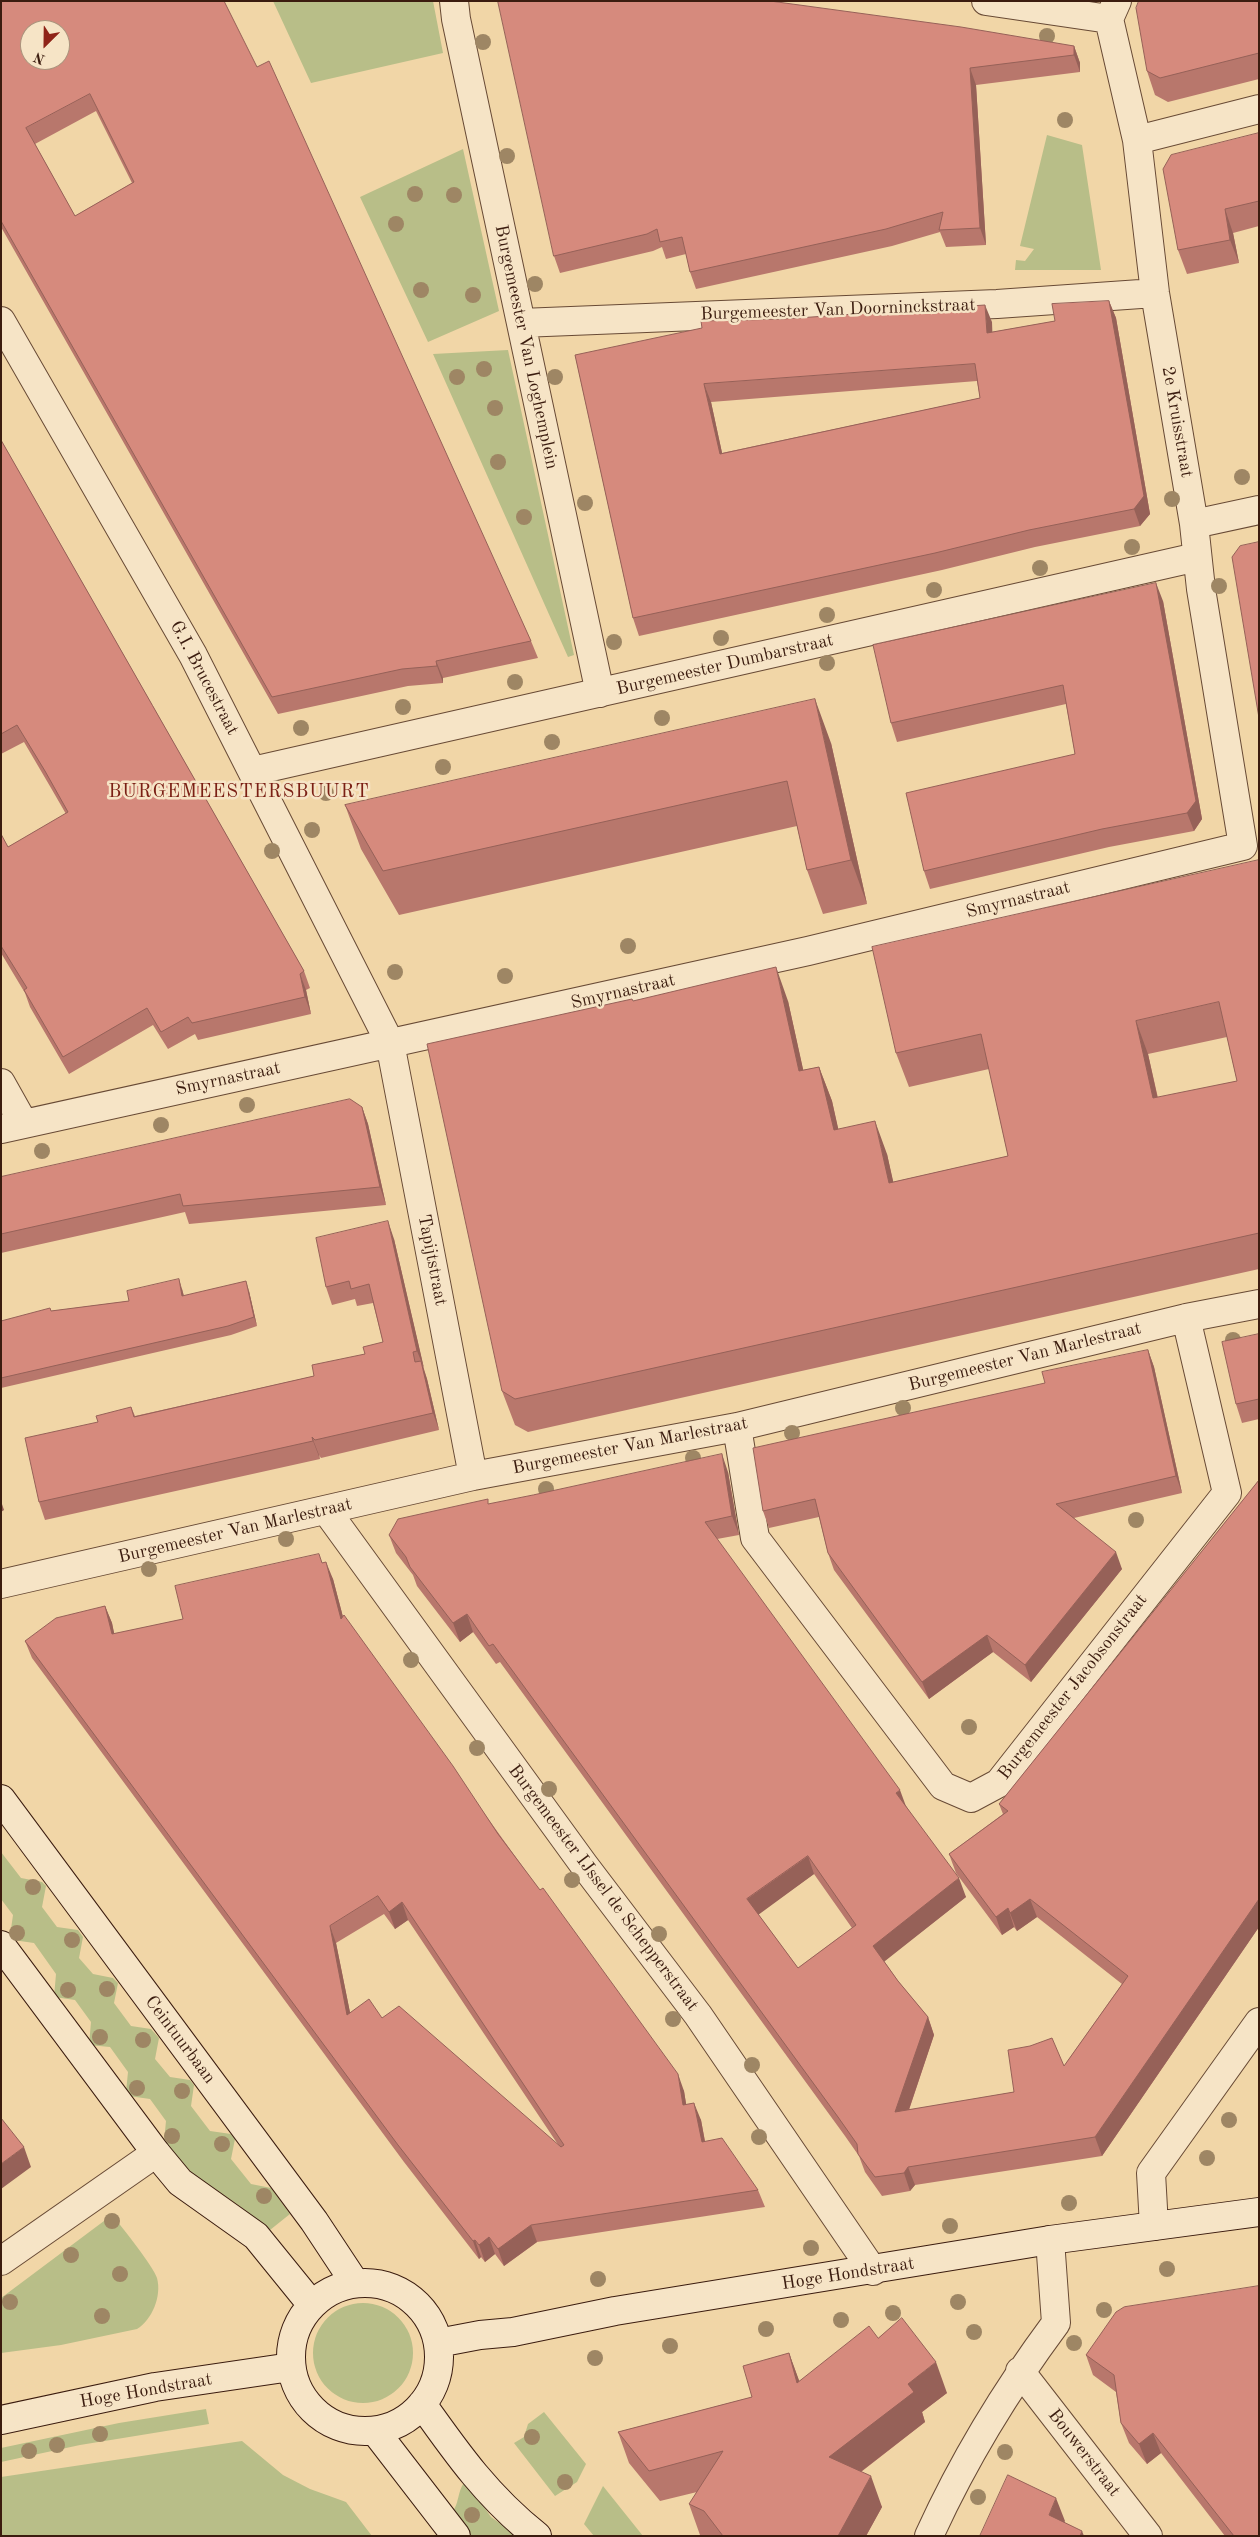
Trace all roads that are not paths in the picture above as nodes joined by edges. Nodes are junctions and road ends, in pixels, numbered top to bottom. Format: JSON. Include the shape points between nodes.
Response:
{"nodes":[{"id":1,"x":454,"y":1,"type":"edge"},
{"id":2,"x":986,"y":1,"type":"edge"},
{"id":3,"x":1113,"y":10,"type":"edge"},
{"id":4,"x":1259,"y":108,"type":"edge"},
{"id":5,"x":1137,"y":140,"type":"junction"},
{"id":6,"x":1155,"y":293,"type":"junction"},
{"id":7,"x":1,"y":321,"type":"edge"},
{"id":8,"x":520,"y":323,"type":"junction"},
{"id":9,"x":1259,"y":510,"type":"edge"},
{"id":10,"x":1194,"y":524,"type":"junction"},
{"id":11,"x":1197,"y":557,"type":"junction"},
{"id":12,"x":600,"y":693,"type":"junction"},
{"id":13,"x":253,"y":772,"type":"junction"},
{"id":14,"x":1243,"y":846,"type":"joint"},
{"id":15,"x":390,"y":1044,"type":"junction"},
{"id":16,"x":1,"y":1083,"type":"edge"},
{"id":17,"x":13,"y":1127,"type":"edge"},
{"id":18,"x":1259,"y":1304,"type":"edge"},
{"id":19,"x":1186,"y":1318,"type":"junction"},
{"id":20,"x":737,"y":1427,"type":"junction"},
{"id":21,"x":474,"y":1476,"type":"junction"},
{"id":22,"x":326,"y":1510,"type":"junction"},
{"id":23,"x":1,"y":1584,"type":"edge"},
{"id":24,"x":1,"y":1799,"type":"edge"},
{"id":25,"x":1,"y":1945,"type":"edge"},
{"id":26,"x":1259,"y":2022,"type":"edge"},
{"id":27,"x":156,"y":2153,"type":"junction"},
{"id":28,"x":1259,"y":2212,"type":"edge"},
{"id":29,"x":1154,"y":2226,"type":"junction"},
{"id":30,"x":1050,"y":2240,"type":"junction"},
{"id":31,"x":1,"y":2261,"type":"edge"},
{"id":32,"x":873,"y":2271,"type":"junction"},
{"id":33,"x":355,"y":2283,"type":"junction"},
{"id":34,"x":312,"y":2305,"type":"junction"},
{"id":35,"x":438,"y":2343,"type":"junction"},
{"id":36,"x":291,"y":2367,"type":"junction"},
{"id":37,"x":1020,"y":2371,"type":"junction"},
{"id":38,"x":422,"y":2404,"type":"junction"},
{"id":39,"x":1,"y":2420,"type":"edge"},
{"id":40,"x":374,"y":2431,"type":"junction"},
{"id":41,"x":456,"y":2536,"type":"edge"},
{"id":42,"x":537,"y":2536,"type":"edge"},
{"id":43,"x":929,"y":2536,"type":"edge"},
{"id":44,"x":1148,"y":2536,"type":"edge"}],
"edges":[{"from":1,"to":8,"type":"street","name":"Burgemeester Van Loghemplein"},
{"from":2,"to":3,"type":"street"},
{"from":3,"to":5,"type":"street","name":"2e Kruisstraat"},
{"from":4,"to":5,"type":"street"},
{"from":5,"to":6,"type":"street","name":"2e Kruisstraat"},
{"from":6,"to":8,"type":"street","name":"Burgemeester Van Doorninckstraat","via":[[997,304]]},
{"from":6,"to":10,"type":"street","name":"2e Kruisstraat"},
{"from":7,"to":13,"type":"street","name":"G.I. Brucestraat","via":[[193,655]]},
{"from":8,"to":12,"type":"street","name":"Burgemeester Van Loghemplein"},
{"from":9,"to":10,"type":"street"},
{"from":10,"to":11,"type":"street","name":"2e Kruisstraat"},
{"from":11,"to":12,"type":"street","name":"Burgemeester Dumbarstraat"},
{"from":11,"to":14,"type":"street","name":"2e Kruisstraat"},
{"from":12,"to":13,"type":"street","name":"Burgemeester Dumbarstraat"},
{"from":13,"to":15,"type":"street","name":"G.I. Brucestraat"},
{"from":14,"to":15,"type":"street","name":"Smyrnastraat","via":[[808,951]]},
{"from":15,"to":17,"type":"street","name":"Smyrnastraat"},
{"from":15,"to":21,"type":"street","name":"Tapijtstraat"},
{"from":16,"to":17,"type":"street"},
{"from":18,"to":19,"type":"street","name":"Burgemeester Van Marlestraat"},
{"from":19,"to":20,"type":"street","name":"Burgemeester Van Marlestraat"},
{"from":19,"to":20,"type":"street","name":"Burgemeester Jacobsonstraat","via":[[1227,1492],[999,1783],[971,1798],[943,1786],[755,1538]]},
{"from":20,"to":21,"type":"street","name":"Burgemeester Van Marlestraat"},
{"from":21,"to":22,"type":"street","name":"Burgemeester Van Marlestraat"},
{"from":22,"to":23,"type":"street","name":"Burgemeester Van Marlestraat"},
{"from":22,"to":32,"type":"street","name":"Burgemeester IJssel de Schepperstraat","via":[[584,1865],[698,2015]]},
{"from":24,"to":33,"type":"street","name":"Ceintuurbaan","via":[[314,2221]]},
{"from":25,"to":27,"type":"street"},
{"from":26,"to":29,"type":"street","via":[[1151,2174]]},
{"from":27,"to":31,"type":"street"},
{"from":27,"to":34,"type":"street","via":[[180,2182],[256,2236]]},
{"from":28,"to":29,"type":"street","name":"Hoge Hondstraat"},
{"from":29,"to":30,"type":"street","name":"Hoge Hondstraat"},
{"from":30,"to":32,"type":"street","name":"Hoge Hondstraat"},
{"from":30,"to":37,"type":"street","via":[[1056,2323]]},
{"from":32,"to":35,"type":"street","name":"Hoge Hondstraat","via":[[615,2311],[513,2332]]},
{"from":33,"to":34,"type":"street","via":[[332,2290]]},
{"from":33,"to":35,"type":"street","via":[[374,2283],[408,2297],[433,2325]]},
{"from":34,"to":36,"type":"street","via":[[294,2334]]},
{"from":35,"to":38,"type":"street","via":[[439,2370]]},
{"from":36,"to":39,"type":"street","name":"Hoge Hondstraat","via":[[155,2387]]},
{"from":36,"to":40,"type":"street","via":[[300,2394],[320,2416],[346,2429]]},
{"from":37,"to":43,"type":"street"},
{"from":37,"to":44,"type":"street","name":"Bouwerstraat"},
{"from":38,"to":40,"type":"street","via":[[401,2422]]},
{"from":38,"to":42,"type":"street","via":[[465,2465],[512,2516]]},
{"from":40,"to":41,"type":"street"}]}
